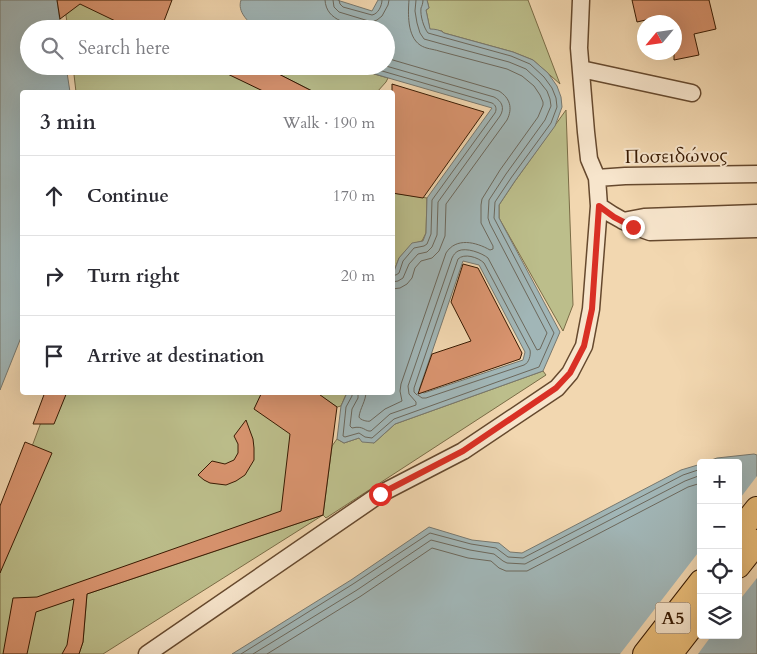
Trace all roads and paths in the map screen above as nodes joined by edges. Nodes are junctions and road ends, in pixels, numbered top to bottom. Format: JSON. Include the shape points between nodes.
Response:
{"nodes":[{"id":1,"x":581,"y":0,"type":"edge"},
{"id":2,"x":581,"y":69,"type":"junction"},
{"id":3,"x":692,"y":93,"type":"dead end"},
{"id":4,"x":757,"y":174,"type":"edge"},
{"id":5,"x":597,"y":178,"type":"junction"},
{"id":6,"x":599,"y":206,"type":"junction"},
{"id":7,"x":757,"y":213,"type":"edge"},
{"id":8,"x":622,"y":221,"type":"junction"},
{"id":9,"x":757,"y":229,"type":"edge"},
{"id":10,"x":757,"y":509,"type":"edge"},
{"id":11,"x":742,"y":528,"type":"edge"},
{"id":12,"x":757,"y":542,"type":"edge"},
{"id":13,"x":742,"y":561,"type":"edge"},
{"id":14,"x":697,"y":587,"type":"edge"},
{"id":15,"x":697,"y":619,"type":"edge"},
{"id":16,"x":147,"y":654,"type":"edge"},
{"id":17,"x":645,"y":654,"type":"edge"},
{"id":18,"x":670,"y":654,"type":"edge"}],
"edges":[{"from":1,"to":2,"type":"street"},
{"from":2,"to":3,"type":"street"},
{"from":2,"to":5,"type":"street","via":[[590,159]]},
{"from":4,"to":5,"type":"street","name":"Ποσειδώνος"},
{"from":5,"to":6,"type":"street"},
{"from":6,"to":8,"type":"street"},
{"from":6,"to":16,"type":"street","via":[[592,309],[584,346],[570,373],[556,388],[463,451],[380,494]]},
{"from":7,"to":8,"type":"street","via":[[644,217]]},
{"from":8,"to":9,"type":"street","via":[[650,232]]},
{"from":10,"to":11,"type":"highway"},
{"from":12,"to":13,"type":"highway"},
{"from":14,"to":17,"type":"highway","number":"Α5"},
{"from":15,"to":18,"type":"highway","number":"Α5"}]}
